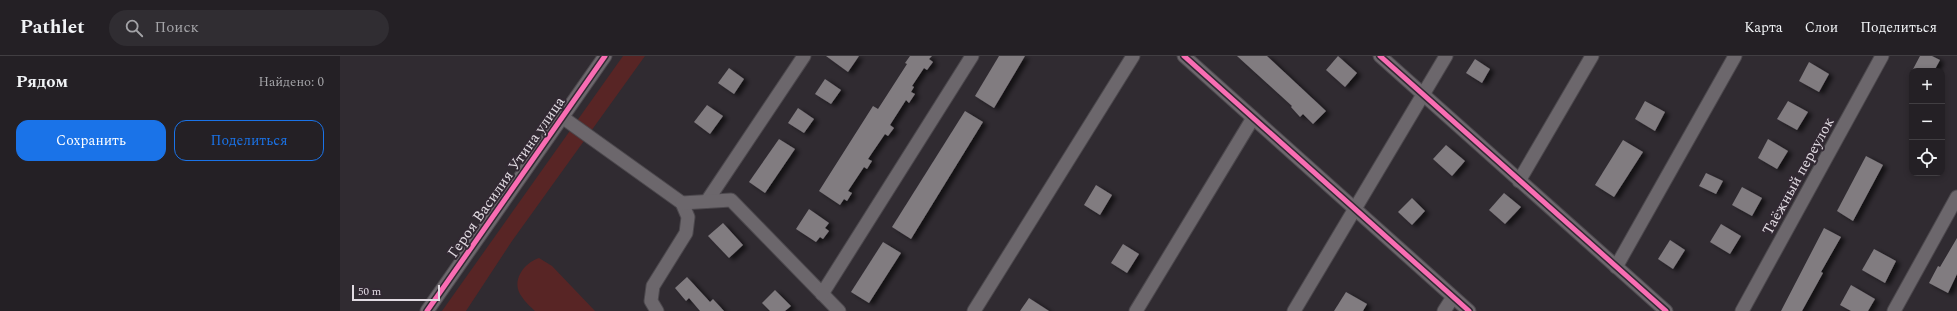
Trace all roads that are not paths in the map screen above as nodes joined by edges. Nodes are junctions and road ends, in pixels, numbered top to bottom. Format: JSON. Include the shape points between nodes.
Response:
{"nodes":[{"id":1,"x":605,"y":56,"type":"edge"},
{"id":2,"x":804,"y":56,"type":"edge"},
{"id":3,"x":972,"y":56,"type":"edge"},
{"id":4,"x":1133,"y":56,"type":"edge"},
{"id":5,"x":1184,"y":56,"type":"edge"},
{"id":6,"x":1380,"y":56,"type":"edge"},
{"id":7,"x":1446,"y":56,"type":"edge"},
{"id":8,"x":1592,"y":56,"type":"edge"},
{"id":9,"x":1734,"y":56,"type":"edge"},
{"id":10,"x":1882,"y":56,"type":"edge"},
{"id":11,"x":1422,"y":95,"type":"junction"},
{"id":12,"x":562,"y":117,"type":"junction"},
{"id":13,"x":1253,"y":118,"type":"junction"},
{"id":14,"x":1519,"y":181,"type":"junction"},
{"id":15,"x":1957,"y":197,"type":"edge"},
{"id":16,"x":707,"y":201,"type":"junction"},
{"id":17,"x":682,"y":203,"type":"junction"},
{"id":18,"x":1354,"y":208,"type":"junction"},
{"id":19,"x":1616,"y":267,"type":"junction"},
{"id":20,"x":822,"y":294,"type":"junction"},
{"id":21,"x":1453,"y":296,"type":"junction"},
{"id":22,"x":427,"y":311,"type":"edge"},
{"id":23,"x":657,"y":311,"type":"edge"},
{"id":24,"x":839,"y":311,"type":"edge"},
{"id":25,"x":974,"y":311,"type":"edge"},
{"id":26,"x":1136,"y":311,"type":"edge"},
{"id":27,"x":1294,"y":311,"type":"edge"},
{"id":28,"x":1444,"y":311,"type":"edge"},
{"id":29,"x":1469,"y":311,"type":"edge"},
{"id":30,"x":1666,"y":311,"type":"edge"},
{"id":31,"x":1742,"y":311,"type":"edge"},
{"id":32,"x":1894,"y":311,"type":"edge"}],
"edges":[{"from":1,"to":12,"type":"street","name":"Героя Василия Утина улица"},
{"from":2,"to":16,"type":"street"},
{"from":3,"to":20,"type":"street"},
{"from":4,"to":25,"type":"street"},
{"from":5,"to":13,"type":"street"},
{"from":6,"to":11,"type":"street"},
{"from":7,"to":11,"type":"street"},
{"from":8,"to":14,"type":"street"},
{"from":9,"to":19,"type":"street"},
{"from":10,"to":31,"type":"street","name":"Таёжный переулок"},
{"from":11,"to":14,"type":"street"},
{"from":11,"to":18,"type":"street"},
{"from":12,"to":17,"type":"street"},
{"from":12,"to":22,"type":"street","name":"Героя Василия Утина улица"},
{"from":13,"to":18,"type":"street"},
{"from":13,"to":26,"type":"street"},
{"from":14,"to":19,"type":"street"},
{"from":15,"to":32,"type":"street"},
{"from":16,"to":17,"type":"street"},
{"from":16,"to":20,"type":"street","via":[[731,200]]},
{"from":17,"to":23,"type":"street","via":[[688,217],[686,232],[653,286],[651,301]]},
{"from":18,"to":21,"type":"street"},
{"from":18,"to":27,"type":"street"},
{"from":19,"to":30,"type":"street"},
{"from":20,"to":24,"type":"street"},
{"from":21,"to":28,"type":"street"},
{"from":21,"to":29,"type":"street"}]}
